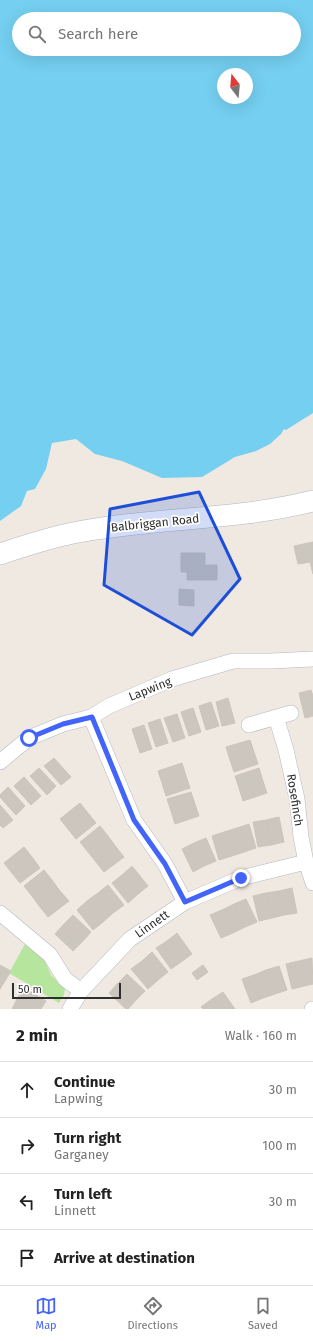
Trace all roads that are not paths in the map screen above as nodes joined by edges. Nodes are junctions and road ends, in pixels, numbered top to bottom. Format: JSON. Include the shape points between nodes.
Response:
{"nodes":[{"id":1,"x":313,"y":501,"type":"edge"},
{"id":2,"x":0,"y":554,"type":"edge"},
{"id":3,"x":313,"y":659,"type":"edge"},
{"id":4,"x":92,"y":717,"type":"junction"},
{"id":5,"x":250,"y":725,"type":"dead end"},
{"id":6,"x":0,"y":762,"type":"edge"},
{"id":7,"x":306,"y":862,"type":"junction"},
{"id":8,"x":313,"y":883,"type":"edge"},
{"id":9,"x":185,"y":902,"type":"junction"},
{"id":10,"x":3,"y":922,"type":"edge"},
{"id":11,"x":80,"y":990,"type":"junction"},
{"id":12,"x":70,"y":1009,"type":"edge"}],
"edges":[{"from":1,"to":2,"type":"main road","name":"Balbriggan Road","via":[[258,512],[73,533]]},
{"from":3,"to":4,"type":"street","name":"Lapwing","via":[[233,660],[172,680],[109,706]]},
{"from":4,"to":6,"type":"street","name":"Lapwing","via":[[63,724],[29,738]]},
{"from":4,"to":9,"type":"street","via":[[134,820],[165,864]]},
{"from":5,"to":7,"type":"street","name":"Rosefinch","via":[[283,715],[286,750],[297,799]]},
{"from":7,"to":8,"type":"street","name":"Rosefinch"},
{"from":7,"to":9,"type":"street","name":"Linnett","via":[[241,878]]},
{"from":9,"to":11,"type":"street","name":"Linnett","via":[[130,940]]},
{"from":10,"to":11,"type":"street","via":[[50,955],[65,979]]},
{"from":11,"to":12,"type":"street","name":"Linnett"}]}
